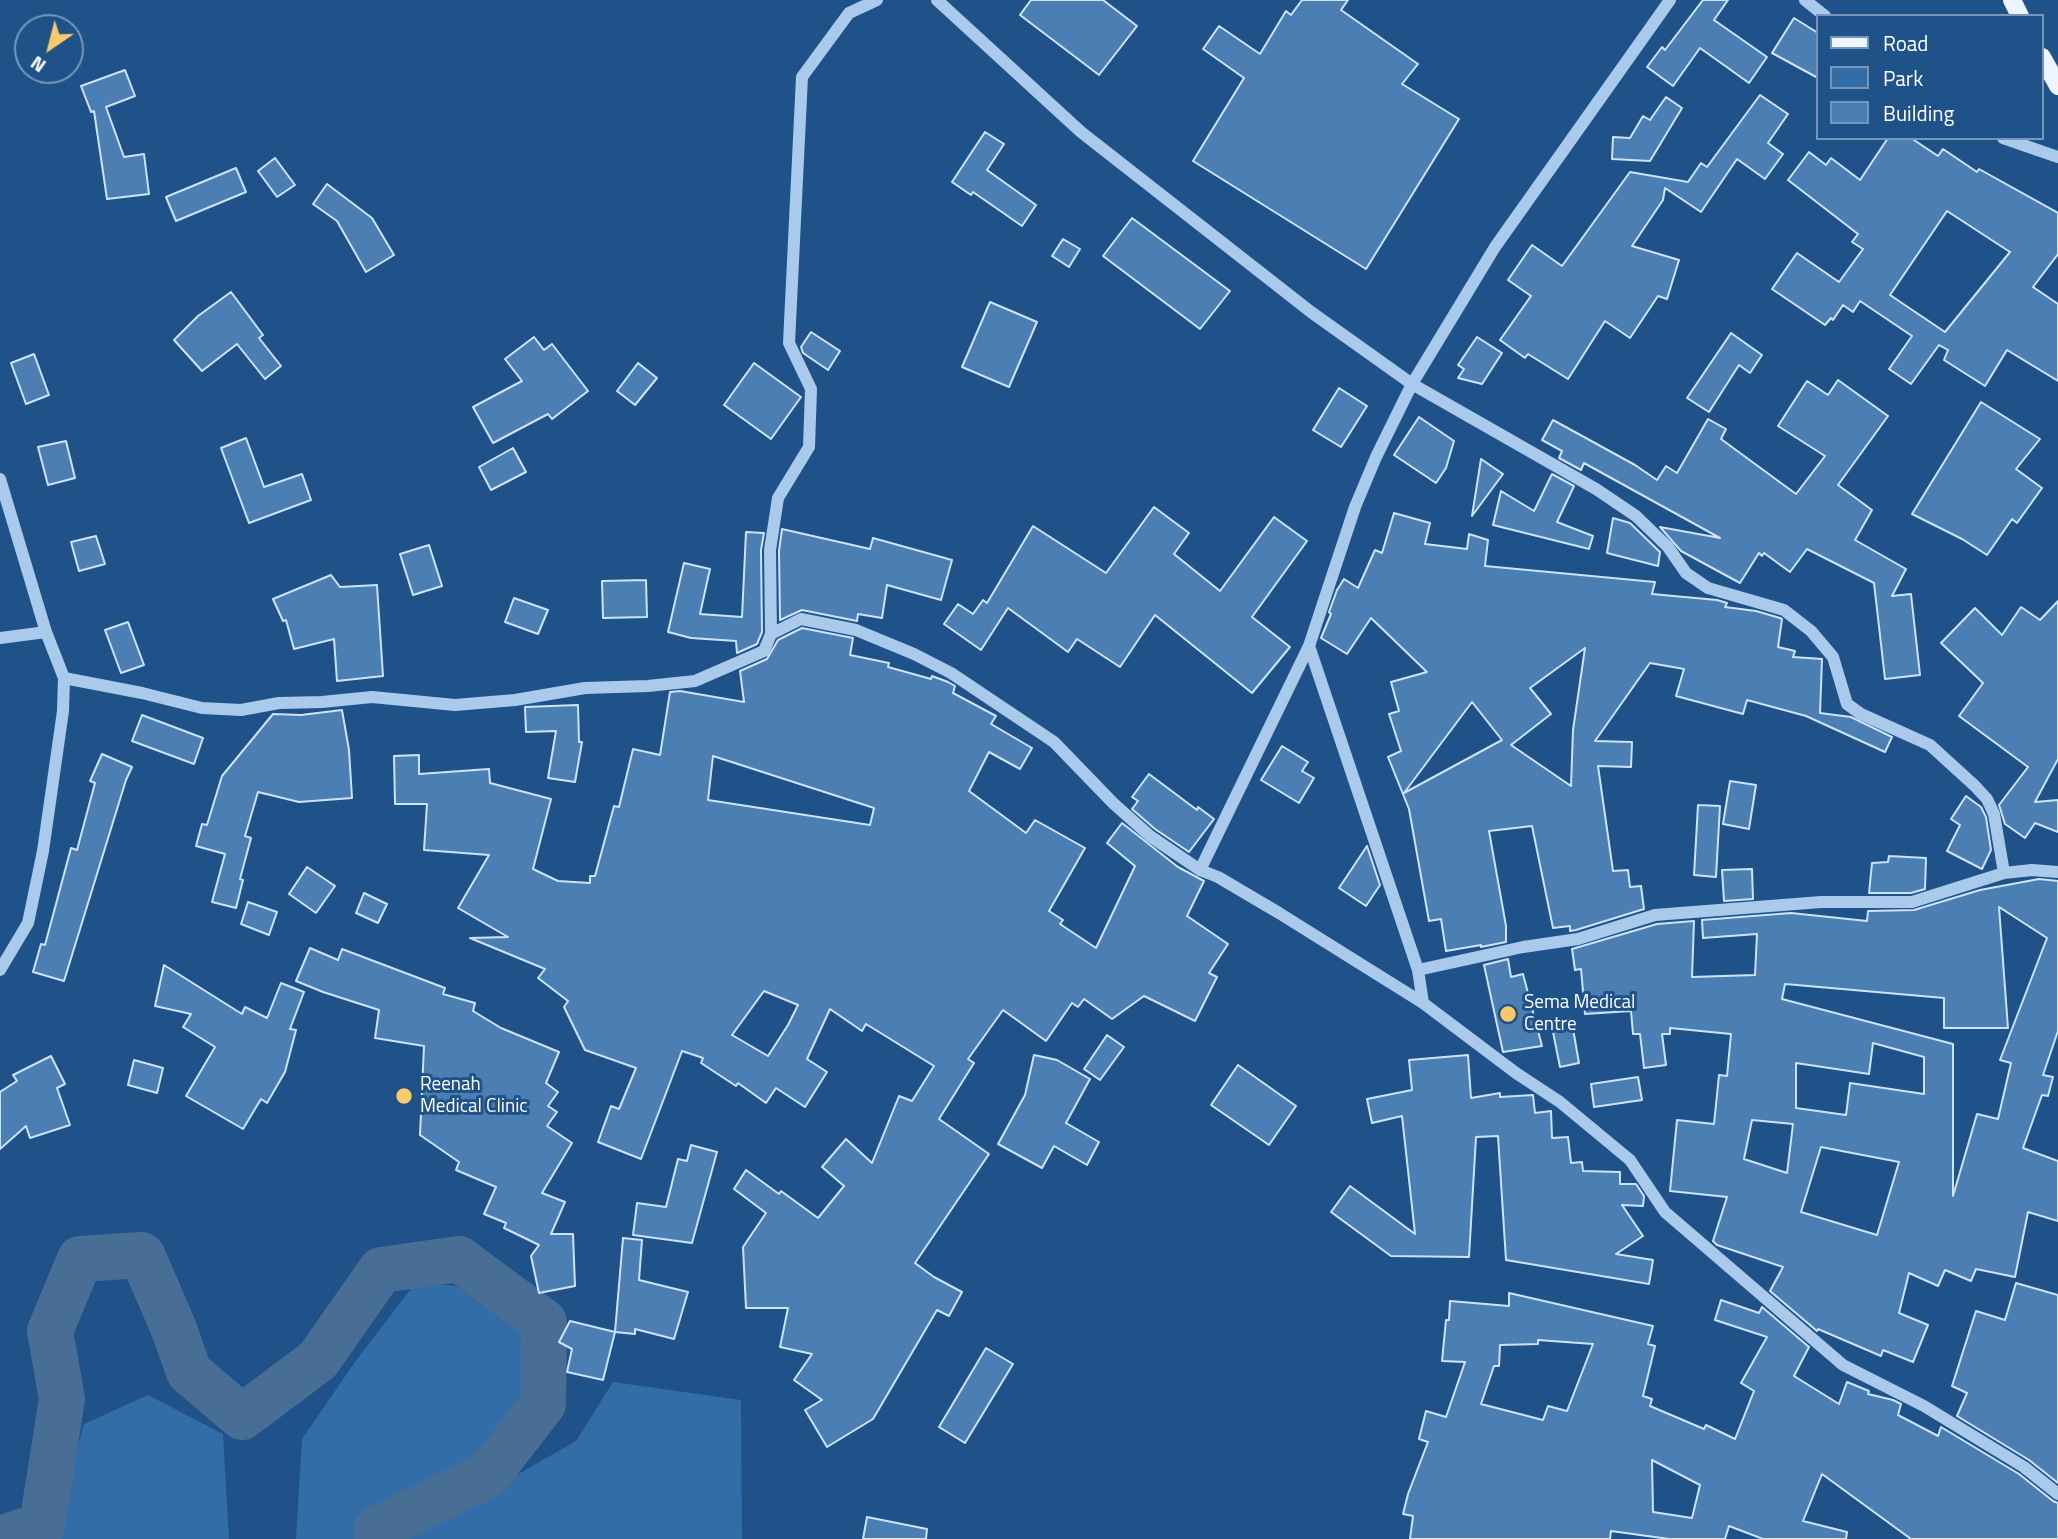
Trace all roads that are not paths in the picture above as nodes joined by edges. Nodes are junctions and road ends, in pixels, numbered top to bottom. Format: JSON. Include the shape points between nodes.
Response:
{"nodes":[{"id":1,"x":877,"y":0,"type":"edge"},
{"id":2,"x":937,"y":0,"type":"edge"},
{"id":3,"x":1670,"y":0,"type":"edge"},
{"id":4,"x":1805,"y":0,"type":"edge"},
{"id":5,"x":1822,"y":14,"type":"edge"},
{"id":6,"x":2044,"y":61,"type":"edge"},
{"id":7,"x":2058,"y":86,"type":"edge"},
{"id":8,"x":2009,"y":140,"type":"edge"},
{"id":9,"x":2058,"y":157,"type":"edge"},
{"id":10,"x":1412,"y":384,"type":"junction"},
{"id":11,"x":0,"y":479,"type":"edge"},
{"id":12,"x":46,"y":632,"type":"junction"},
{"id":13,"x":771,"y":634,"type":"junction"},
{"id":14,"x":0,"y":638,"type":"edge"},
{"id":15,"x":1309,"y":646,"type":"junction"},
{"id":16,"x":64,"y":678,"type":"junction"},
{"id":17,"x":1200,"y":870,"type":"junction"},
{"id":18,"x":2058,"y":872,"type":"edge"},
{"id":19,"x":2004,"y":873,"type":"junction"},
{"id":20,"x":0,"y":970,"type":"edge"},
{"id":21,"x":1418,"y":970,"type":"junction"},
{"id":22,"x":1423,"y":1003,"type":"junction"},
{"id":23,"x":2058,"y":1493,"type":"edge"}],
"edges":[{"from":1,"to":13,"type":"street","via":[[849,13],[802,77],[789,344],[811,389],[809,447],[778,498],[771,550]]},
{"from":2,"to":10,"type":"street","via":[[1081,132],[1311,312]]},
{"from":3,"to":10,"type":"street","via":[[1495,247]]},
{"from":4,"to":5,"type":"street"},
{"from":6,"to":7,"type":"main road"},
{"from":8,"to":9,"type":"street"},
{"from":10,"to":15,"type":"street","via":[[1355,507]]},
{"from":10,"to":19,"type":"street","via":[[1636,516],[1668,547],[1686,573],[1708,588],[1784,610],[1811,631],[1833,657],[1847,704],[1930,746],[1986,799],[1994,814]]},
{"from":11,"to":12,"type":"street"},
{"from":12,"to":14,"type":"street"},
{"from":12,"to":16,"type":"street"},
{"from":13,"to":16,"type":"street","via":[[764,651],[695,681],[585,688],[455,705],[372,697],[241,710],[202,708]]},
{"from":13,"to":17,"type":"street","via":[[801,618],[856,630],[951,673],[1054,742],[1150,836]]},
{"from":15,"to":17,"type":"street"},
{"from":15,"to":21,"type":"street"},
{"from":16,"to":20,"type":"street","via":[[45,839],[28,923]]},
{"from":17,"to":22,"type":"street","via":[[1219,877]]},
{"from":18,"to":19,"type":"street"},
{"from":19,"to":21,"type":"street","via":[[1913,902],[1821,902],[1654,915],[1578,939]]},
{"from":21,"to":22,"type":"street"},
{"from":22,"to":23,"type":"street","via":[[1560,1102],[1630,1160],[1665,1212],[1843,1366],[1924,1406]]}]}
